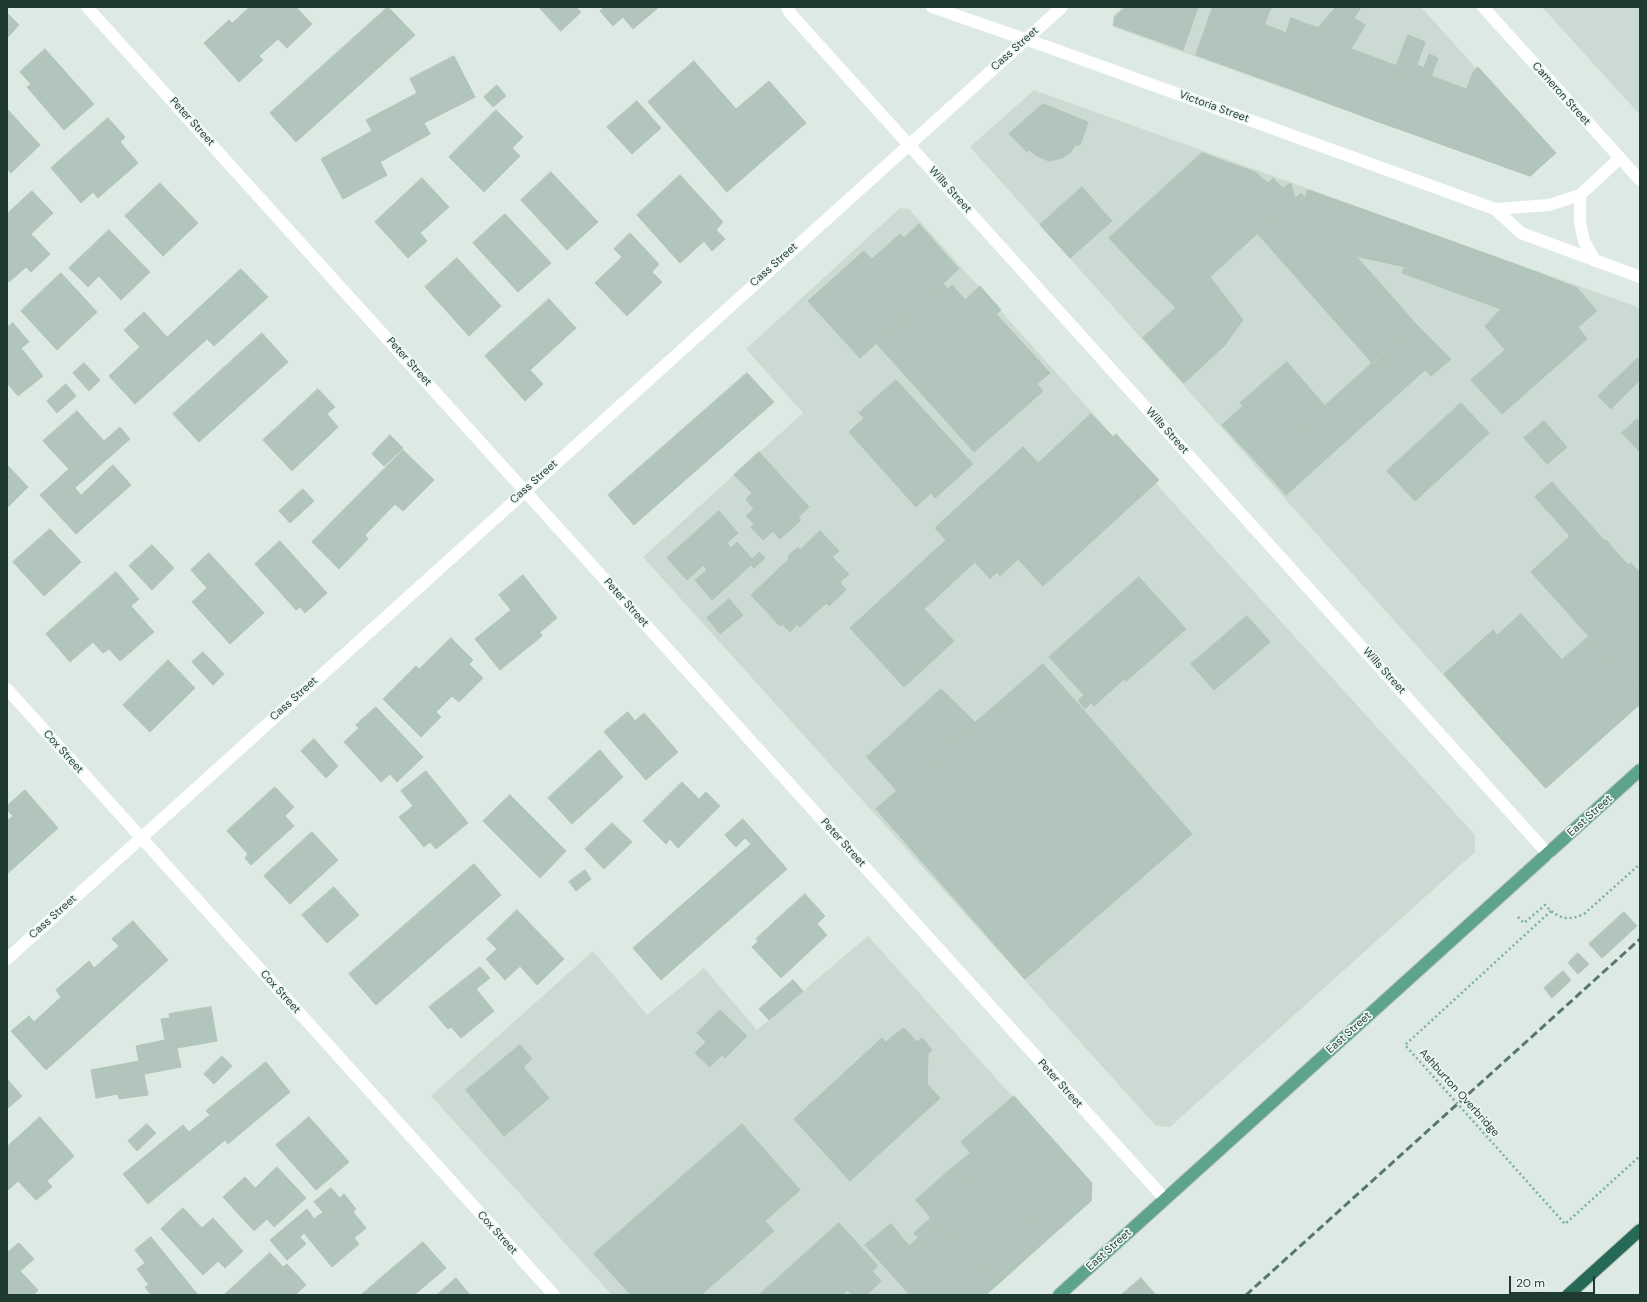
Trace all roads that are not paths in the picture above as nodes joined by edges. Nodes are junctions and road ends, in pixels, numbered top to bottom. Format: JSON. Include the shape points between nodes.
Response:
{"nodes":[{"id":1,"x":88,"y":7,"type":"edge"},
{"id":2,"x":787,"y":7,"type":"edge"},
{"id":3,"x":932,"y":7,"type":"edge"},
{"id":4,"x":1062,"y":7,"type":"edge"},
{"id":5,"x":1483,"y":7,"type":"edge"},
{"id":6,"x":1026,"y":40,"type":"junction"},
{"id":7,"x":908,"y":144,"type":"junction"},
{"id":8,"x":1620,"y":158,"type":"junction"},
{"id":9,"x":1640,"y":180,"type":"edge"},
{"id":10,"x":1580,"y":195,"type":"junction"},
{"id":11,"x":1495,"y":209,"type":"junction"},
{"id":12,"x":1595,"y":261,"type":"junction"},
{"id":13,"x":1640,"y":277,"type":"edge"},
{"id":14,"x":525,"y":490,"type":"junction"},
{"id":15,"x":7,"y":689,"type":"edge"},
{"id":16,"x":1640,"y":770,"type":"edge"},
{"id":17,"x":141,"y":838,"type":"junction"},
{"id":18,"x":1548,"y":854,"type":"junction"},
{"id":19,"x":7,"y":958,"type":"edge"},
{"id":20,"x":1165,"y":1199,"type":"junction"},
{"id":21,"x":1640,"y":1230,"type":"edge"},
{"id":22,"x":554,"y":1295,"type":"edge"},
{"id":23,"x":1059,"y":1295,"type":"edge"},
{"id":24,"x":1568,"y":1295,"type":"edge"}],
"edges":[{"from":1,"to":14,"type":"street","name":"Peter Street"},
{"from":2,"to":7,"type":"street","name":"Wills Street"},
{"from":3,"to":6,"type":"street","name":"Victoria Street"},
{"from":4,"to":6,"type":"street","name":"Cass Street"},
{"from":5,"to":8,"type":"street","name":"Cameron Street"},
{"from":6,"to":7,"type":"street","name":"Cass Street"},
{"from":6,"to":11,"type":"street","name":"Victoria Street"},
{"from":7,"to":14,"type":"street","name":"Cass Street"},
{"from":7,"to":18,"type":"street","name":"Wills Street"},
{"from":8,"to":9,"type":"street","name":"Cameron Street"},
{"from":8,"to":10,"type":"street","name":"Victoria Street"},
{"from":10,"to":11,"type":"street","name":"Victoria Street","via":[[1549,205]]},
{"from":10,"to":12,"type":"street","via":[[1580,223],[1584,241]]},
{"from":11,"to":12,"type":"street","name":"Victoria Street","via":[[1521,233]]},
{"from":12,"to":13,"type":"street","name":"Victoria Street"},
{"from":14,"to":17,"type":"street","name":"Cass Street"},
{"from":14,"to":20,"type":"street","name":"Peter Street"},
{"from":15,"to":17,"type":"street","name":"Cox Street"},
{"from":16,"to":18,"type":"main road","name":"East Street"},
{"from":17,"to":19,"type":"street","name":"Cass Street"},
{"from":17,"to":22,"type":"street","name":"Cox Street"},
{"from":18,"to":20,"type":"main road","name":"East Street"},
{"from":20,"to":23,"type":"main road","name":"East Street"},
{"from":21,"to":24,"type":"highway"}]}
